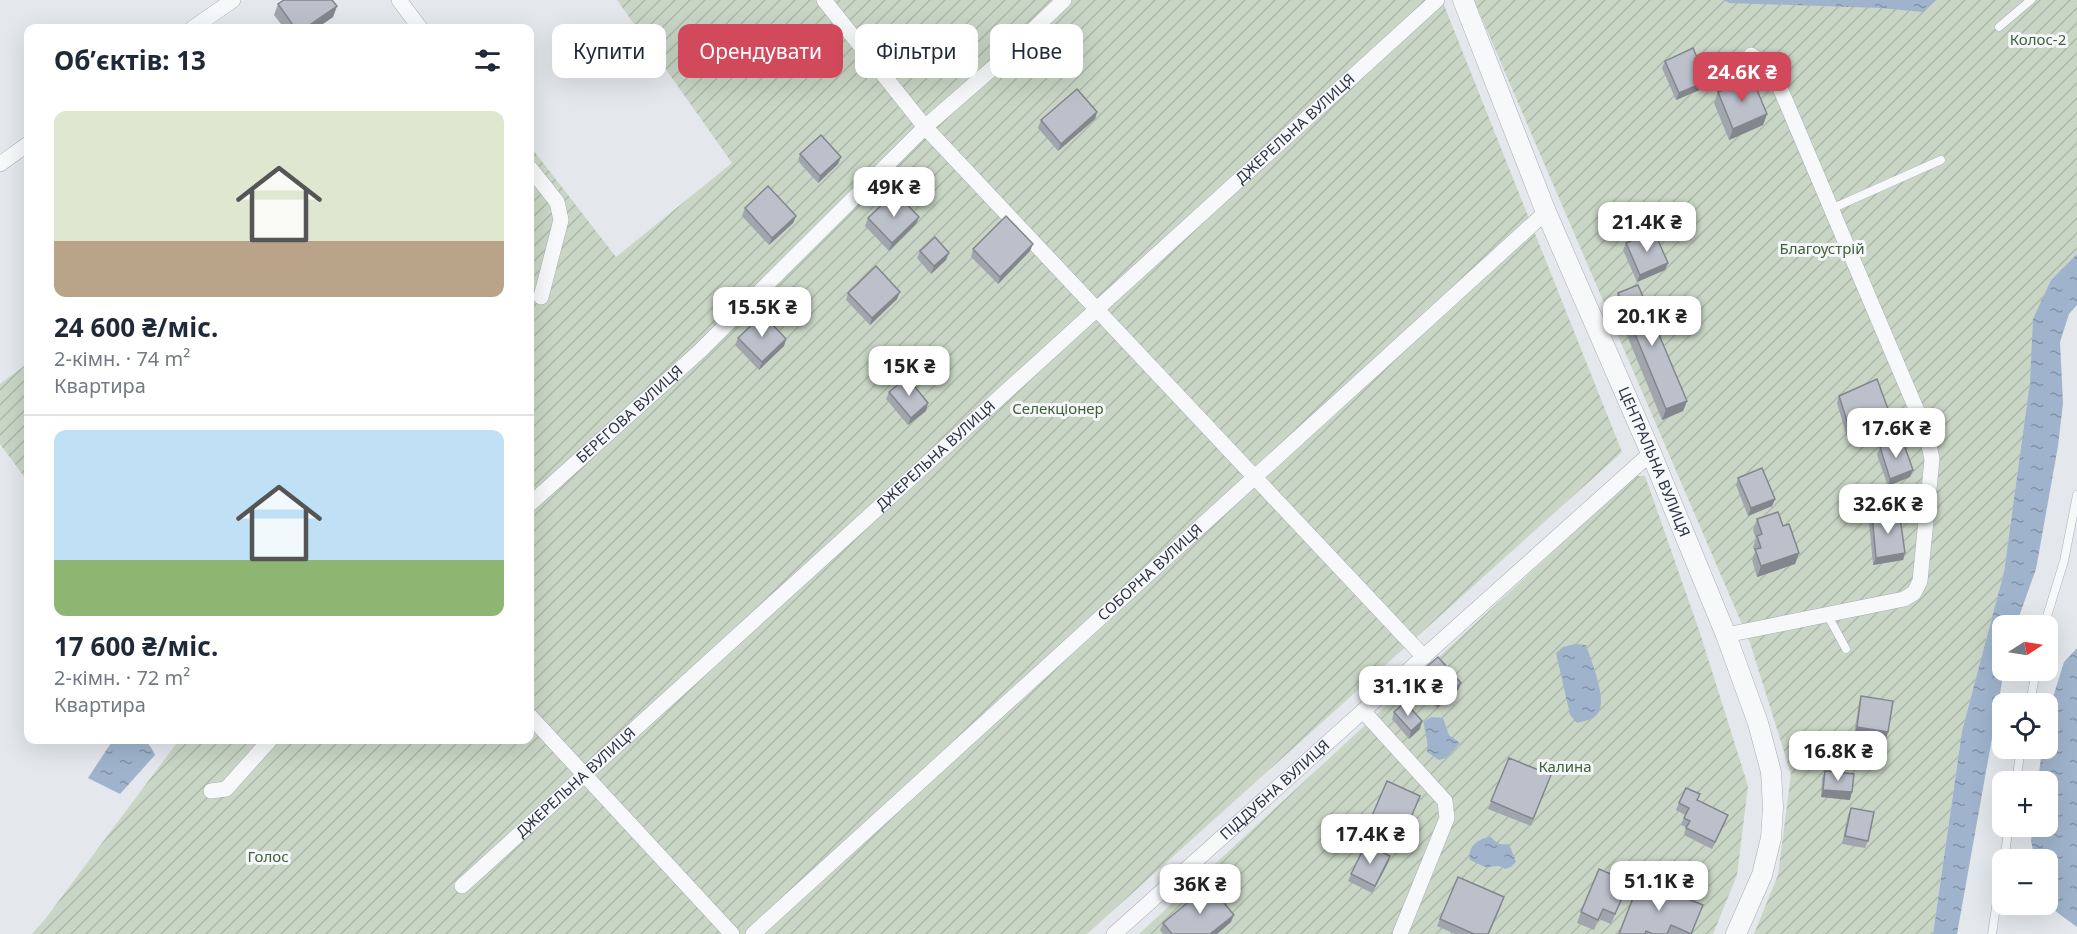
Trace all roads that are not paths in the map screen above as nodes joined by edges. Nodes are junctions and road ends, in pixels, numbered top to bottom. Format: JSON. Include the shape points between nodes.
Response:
{"nodes":[{"id":1,"x":233,"y":0,"type":"edge"},
{"id":2,"x":399,"y":0,"type":"edge"},
{"id":3,"x":824,"y":0,"type":"edge"},
{"id":4,"x":1064,"y":0,"type":"edge"},
{"id":5,"x":1437,"y":0,"type":"edge"},
{"id":6,"x":1462,"y":0,"type":"edge"},
{"id":7,"x":2031,"y":0,"type":"edge"},
{"id":8,"x":199,"y":24,"type":"edge"},
{"id":9,"x":417,"y":24,"type":"edge"},
{"id":10,"x":1999,"y":27,"type":"dead end"},
{"id":11,"x":1751,"y":55,"type":"dead end"},
{"id":12,"x":925,"y":127,"type":"junction"},
{"id":13,"x":24,"y":147,"type":"edge"},
{"id":14,"x":1941,"y":160,"type":"dead end"},
{"id":15,"x":0,"y":165,"type":"edge"},
{"id":16,"x":534,"y":173,"type":"edge"},
{"id":17,"x":1832,"y":208,"type":"junction"},
{"id":18,"x":1546,"y":212,"type":"junction"},
{"id":19,"x":541,"y":297,"type":"dead end"},
{"id":20,"x":1097,"y":309,"type":"junction"},
{"id":21,"x":1651,"y":453,"type":"junction"},
{"id":22,"x":1255,"y":477,"type":"junction"},
{"id":23,"x":2077,"y":495,"type":"edge"},
{"id":24,"x":534,"y":500,"type":"edge"},
{"id":25,"x":1827,"y":614,"type":"junction"},
{"id":26,"x":2047,"y":615,"type":"edge"},
{"id":27,"x":1726,"y":634,"type":"junction"},
{"id":28,"x":1846,"y":649,"type":"dead end"},
{"id":29,"x":1424,"y":657,"type":"junction"},
{"id":30,"x":1363,"y":711,"type":"junction"},
{"id":31,"x":534,"y":720,"type":"edge"},
{"id":32,"x":266,"y":744,"type":"edge"},
{"id":33,"x":585,"y":775,"type":"junction"},
{"id":34,"x":211,"y":790,"type":"dead end"},
{"id":35,"x":462,"y":886,"type":"dead end"},
{"id":36,"x":1995,"y":915,"type":"edge"},
{"id":37,"x":732,"y":934,"type":"edge"},
{"id":38,"x":753,"y":934,"type":"edge"},
{"id":39,"x":1114,"y":934,"type":"edge"},
{"id":40,"x":1400,"y":934,"type":"edge"},
{"id":41,"x":1736,"y":934,"type":"edge"},
{"id":42,"x":1992,"y":934,"type":"edge"}],
"edges":[{"from":1,"to":8,"type":"street"},
{"from":2,"to":9,"type":"street"},
{"from":3,"to":12,"type":"street"},
{"from":4,"to":12,"type":"street","name":"БЕРЕГОВА ВУЛИЦЯ"},
{"from":5,"to":20,"type":"street","name":"ДЖЕРЕЛЬНА ВУЛИЦЯ"},
{"from":6,"to":18,"type":"street","name":"ЦЕНТРАЛЬНА ВУЛИЦЯ"},
{"from":7,"to":10,"type":"lane"},
{"from":11,"to":17,"type":"street","via":[[1772,69]]},
{"from":12,"to":20,"type":"street"},
{"from":12,"to":24,"type":"street","name":"БЕРЕГОВА ВУЛИЦЯ","via":[[700,351]]},
{"from":13,"to":15,"type":"street"},
{"from":14,"to":17,"type":"lane"},
{"from":16,"to":19,"type":"street","via":[[557,202],[561,220]]},
{"from":17,"to":25,"type":"street","via":[[1926,432],[1932,459],[1920,581],[1914,593],[1904,599]]},
{"from":18,"to":21,"type":"street","name":"ЦЕНТРАЛЬНА ВУЛИЦЯ"},
{"from":18,"to":22,"type":"street","name":"СОБОРНА ВУЛИЦЯ"},
{"from":20,"to":22,"type":"street"},
{"from":20,"to":33,"type":"street","name":"ДЖЕРЕЛЬНА ВУЛИЦЯ"},
{"from":21,"to":27,"type":"street","name":"ЦЕНТРАЛЬНА ВУЛИЦЯ"},
{"from":21,"to":29,"type":"street","name":"ПІДДУБНА ВУЛИЦЯ"},
{"from":22,"to":29,"type":"street"},
{"from":22,"to":38,"type":"street","name":"СОБОРНА ВУЛИЦЯ"},
{"from":23,"to":26,"type":"lane","via":[[2064,561]]},
{"from":25,"to":27,"type":"street"},
{"from":25,"to":28,"type":"lane"},
{"from":27,"to":41,"type":"street","name":"ЦЕНТРАЛЬНА ВУЛИЦЯ","via":[[1758,723],[1771,772],[1773,807],[1762,875]]},
{"from":29,"to":30,"type":"street","name":"ПІДДУБНА ВУЛИЦЯ"},
{"from":30,"to":39,"type":"street","name":"ПІДДУБНА ВУЛИЦЯ"},
{"from":30,"to":40,"type":"street","via":[[1445,801],[1448,818]]},
{"from":31,"to":33,"type":"street"},
{"from":32,"to":34,"type":"street","via":[[226,789]]},
{"from":33,"to":35,"type":"street","name":"ДЖЕРЕЛЬНА ВУЛИЦЯ"},
{"from":33,"to":37,"type":"street"},
{"from":36,"to":42,"type":"lane"}]}
